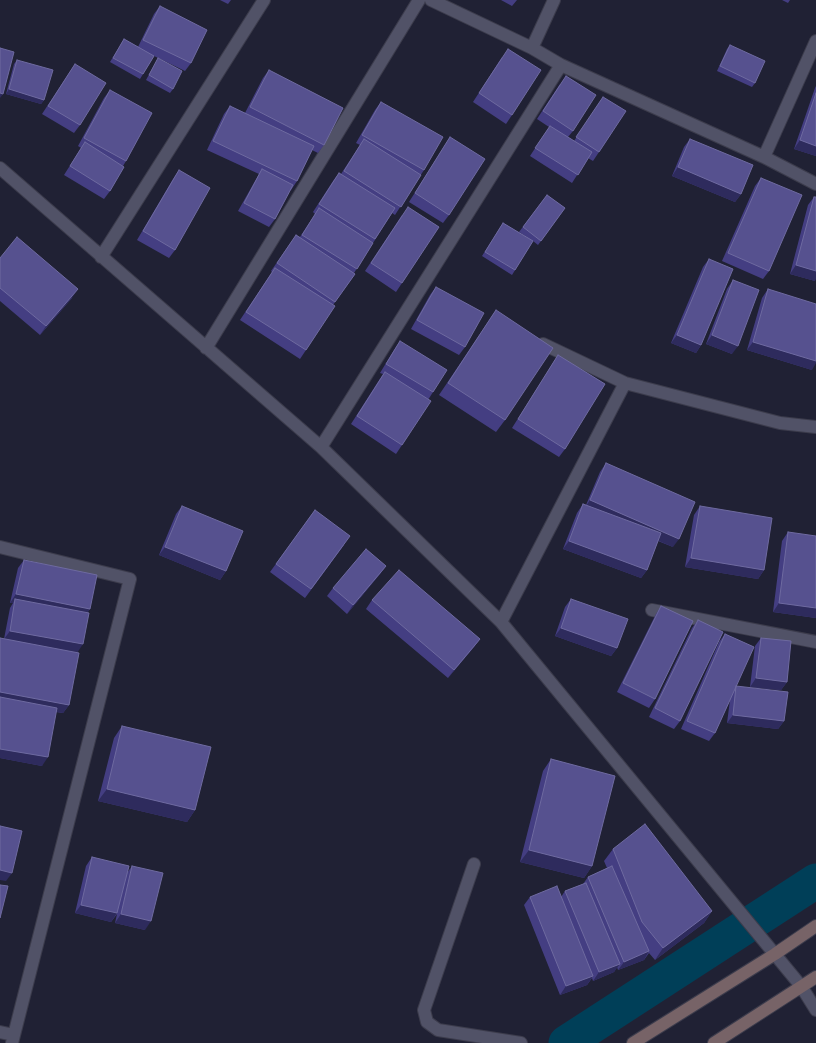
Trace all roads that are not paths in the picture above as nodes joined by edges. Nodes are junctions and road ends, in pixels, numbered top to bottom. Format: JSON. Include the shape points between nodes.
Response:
{"nodes":[{"id":1,"x":264,"y":0,"type":"edge"},
{"id":2,"x":418,"y":0,"type":"edge"},
{"id":3,"x":431,"y":0,"type":"edge"},
{"id":4,"x":554,"y":0,"type":"edge"},
{"id":5,"x":816,"y":41,"type":"edge"},
{"id":6,"x":532,"y":48,"type":"junction"},
{"id":7,"x":561,"y":66,"type":"junction"},
{"id":8,"x":764,"y":157,"type":"junction"},
{"id":9,"x":0,"y":168,"type":"edge"},
{"id":10,"x":816,"y":184,"type":"edge"},
{"id":11,"x":101,"y":257,"type":"junction"},
{"id":12,"x":543,"y":344,"type":"edge"},
{"id":13,"x":206,"y":348,"type":"junction"},
{"id":14,"x":625,"y":382,"type":"junction"},
{"id":15,"x":816,"y":427,"type":"edge"},
{"id":16,"x":321,"y":447,"type":"junction"},
{"id":17,"x":0,"y":547,"type":"edge"},
{"id":18,"x":652,"y":610,"type":"dead end"},
{"id":19,"x":501,"y":622,"type":"junction"},
{"id":20,"x":816,"y":642,"type":"edge"},
{"id":21,"x":474,"y":864,"type":"dead end"},
{"id":22,"x":816,"y":926,"type":"edge"},
{"id":23,"x":775,"y":954,"type":"junction"},
{"id":24,"x":816,"y":977,"type":"edge"},
{"id":25,"x":801,"y":986,"type":"junction"},
{"id":26,"x":816,"y":1010,"type":"edge"},
{"id":27,"x":0,"y":1032,"type":"edge"},
{"id":28,"x":13,"y":1039,"type":"edge"},
{"id":29,"x":522,"y":1043,"type":"edge"},
{"id":30,"x":633,"y":1043,"type":"edge"},
{"id":31,"x":714,"y":1043,"type":"edge"}],
"edges":[{"from":1,"to":11,"type":"street"},
{"from":2,"to":13,"type":"street"},
{"from":3,"to":6,"type":"street"},
{"from":4,"to":6,"type":"street"},
{"from":5,"to":8,"type":"street"},
{"from":6,"to":7,"type":"street"},
{"from":7,"to":8,"type":"street"},
{"from":7,"to":16,"type":"street"},
{"from":8,"to":10,"type":"street"},
{"from":9,"to":11,"type":"street"},
{"from":11,"to":13,"type":"street"},
{"from":12,"to":14,"type":"street"},
{"from":13,"to":16,"type":"street"},
{"from":14,"to":15,"type":"street","via":[[780,423]]},
{"from":14,"to":19,"type":"street"},
{"from":16,"to":19,"type":"street"},
{"from":17,"to":28,"type":"street","via":[[130,579]]},
{"from":18,"to":20,"type":"street"},
{"from":19,"to":23,"type":"street"},
{"from":21,"to":29,"type":"street","via":[[424,1010],[427,1022],[438,1030]]},
{"from":22,"to":23,"type":"main road"},
{"from":23,"to":25,"type":"street"},
{"from":23,"to":30,"type":"main road"},
{"from":24,"to":25,"type":"main road"},
{"from":25,"to":26,"type":"street"},
{"from":25,"to":31,"type":"main road"},
{"from":27,"to":28,"type":"street"}]}
